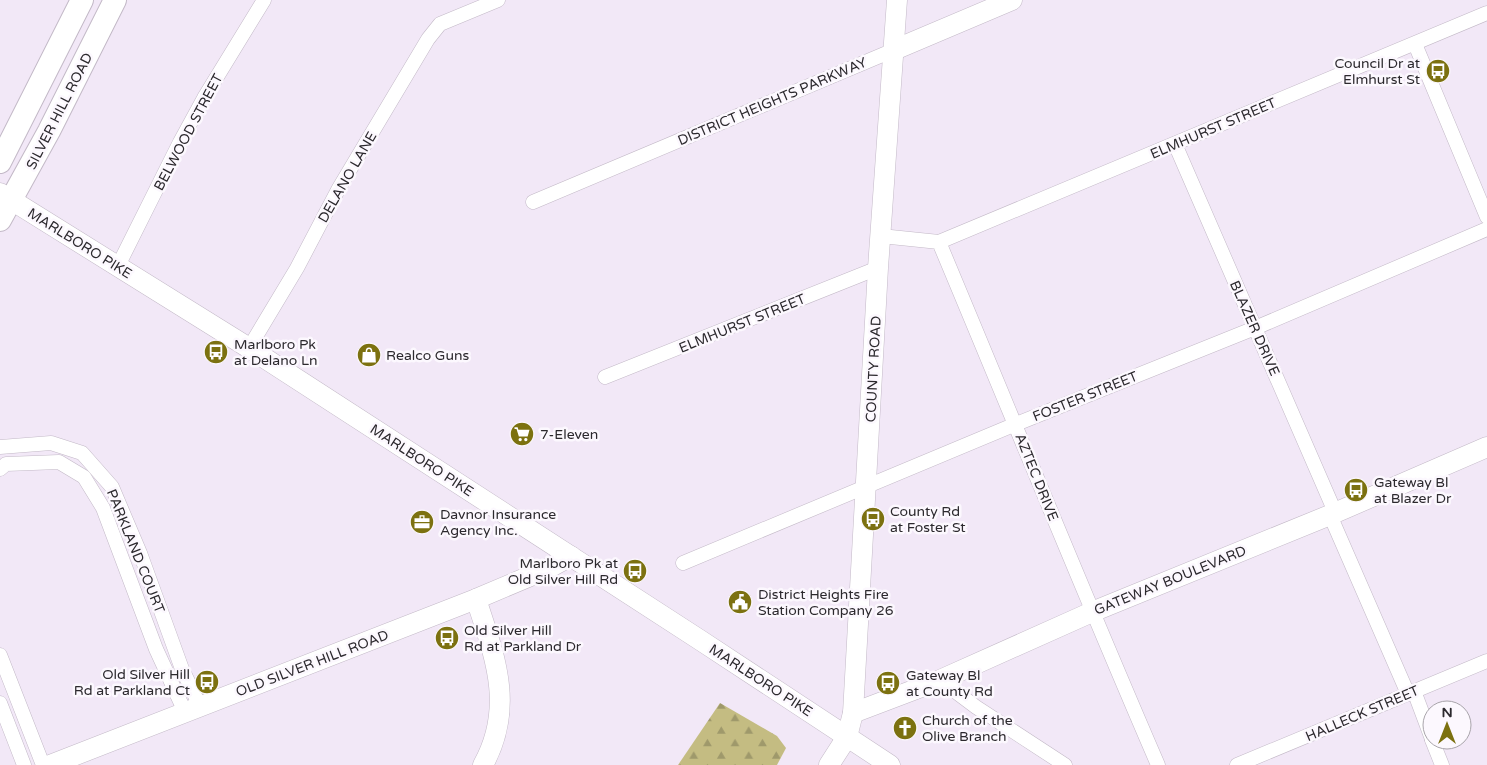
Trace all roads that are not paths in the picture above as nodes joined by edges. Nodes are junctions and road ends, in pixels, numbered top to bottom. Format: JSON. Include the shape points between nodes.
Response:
{"nodes":[{"id":1,"x":82,"y":0,"type":"edge"},
{"id":2,"x":115,"y":0,"type":"edge"},
{"id":3,"x":264,"y":0,"type":"edge"},
{"id":4,"x":498,"y":0,"type":"edge"},
{"id":5,"x":897,"y":0,"type":"edge"},
{"id":6,"x":1012,"y":0,"type":"edge"},
{"id":7,"x":1486,"y":11,"type":"edge"},
{"id":8,"x":1415,"y":44,"type":"junction"},
{"id":9,"x":894,"y":50,"type":"junction"},
{"id":10,"x":1175,"y":144,"type":"junction"},
{"id":11,"x":0,"y":162,"type":"edge"},
{"id":12,"x":6,"y":197,"type":"edge"},
{"id":13,"x":533,"y":202,"type":"dead end"},
{"id":14,"x":1487,"y":217,"type":"edge"},
{"id":15,"x":0,"y":220,"type":"edge"},
{"id":16,"x":1487,"y":229,"type":"edge"},
{"id":17,"x":881,"y":236,"type":"junction"},
{"id":18,"x":939,"y":242,"type":"junction"},
{"id":19,"x":118,"y":266,"type":"junction"},
{"id":20,"x":878,"y":268,"type":"junction"},
{"id":21,"x":1255,"y":328,"type":"junction"},
{"id":22,"x":249,"y":348,"type":"junction"},
{"id":23,"x":605,"y":377,"type":"dead end"},
{"id":24,"x":1016,"y":424,"type":"junction"},
{"id":25,"x":0,"y":447,"type":"edge"},
{"id":26,"x":1487,"y":447,"type":"edge"},
{"id":27,"x":2,"y":462,"type":"edge"},
{"id":28,"x":866,"y":487,"type":"junction"},
{"id":29,"x":119,"y":503,"type":"junction"},
{"id":30,"x":103,"y":508,"type":"junction"},
{"id":31,"x":1332,"y":513,"type":"junction"},
{"id":32,"x":571,"y":556,"type":"junction"},
{"id":33,"x":683,"y":562,"type":"dead end"},
{"id":34,"x":476,"y":599,"type":"junction"},
{"id":35,"x":1092,"y":612,"type":"junction"},
{"id":36,"x":0,"y":655,"type":"edge"},
{"id":37,"x":1487,"y":661,"type":"edge"},
{"id":38,"x":182,"y":669,"type":"junction"},
{"id":39,"x":168,"y":676,"type":"junction"},
{"id":40,"x":940,"y":680,"type":"junction"},
{"id":41,"x":1411,"y":693,"type":"junction"},
{"id":42,"x":0,"y":703,"type":"edge"},
{"id":43,"x":192,"y":709,"type":"junction"},
{"id":44,"x":853,"y":713,"type":"junction"},
{"id":45,"x":1422,"y":718,"type":"edge"},
{"id":46,"x":27,"y":726,"type":"junction"},
{"id":47,"x":11,"y":732,"type":"junction"},
{"id":48,"x":847,"y":737,"type":"junction"},
{"id":49,"x":1436,"y":750,"type":"edge"},
{"id":50,"x":24,"y":765,"type":"edge"},
{"id":51,"x":43,"y":765,"type":"edge"},
{"id":52,"x":50,"y":765,"type":"edge"},
{"id":53,"x":483,"y":765,"type":"edge"},
{"id":54,"x":829,"y":765,"type":"edge"},
{"id":55,"x":890,"y":765,"type":"edge"},
{"id":56,"x":1065,"y":765,"type":"edge"},
{"id":57,"x":1158,"y":765,"type":"edge"},
{"id":58,"x":1237,"y":765,"type":"edge"},
{"id":59,"x":1442,"y":765,"type":"edge"}],
"edges":[{"from":1,"to":11,"type":"main road","name":"SILVER HILL ROAD"},
{"from":2,"to":12,"type":"main road","name":"SILVER HILL ROAD"},
{"from":3,"to":19,"type":"street","name":"BELWOOD STREET","via":[[194,116]]},
{"from":4,"to":22,"type":"street","name":"DELANO LANE","via":[[440,24],[428,39]]},
{"from":5,"to":9,"type":"street","name":"COUNTY ROAD"},
{"from":6,"to":9,"type":"street","name":"DISTRICT HEIGHTS PARKWAY"},
{"from":7,"to":8,"type":"street","name":"ELMHURST STREET"},
{"from":8,"to":10,"type":"street","name":"ELMHURST STREET"},
{"from":8,"to":14,"type":"street"},
{"from":9,"to":13,"type":"street","name":"DISTRICT HEIGHTS PARKWAY"},
{"from":9,"to":17,"type":"street","name":"COUNTY ROAD"},
{"from":10,"to":18,"type":"street","name":"ELMHURST STREET"},
{"from":10,"to":21,"type":"street","name":"BLAZER DRIVE"},
{"from":12,"to":15,"type":"main road","name":"SILVER HILL ROAD"},
{"from":12,"to":19,"type":"street","name":"MARLBORO PIKE"},
{"from":16,"to":21,"type":"street","name":"FOSTER STREET"},
{"from":17,"to":18,"type":"street"},
{"from":17,"to":20,"type":"street","name":"COUNTY ROAD"},
{"from":18,"to":24,"type":"street","name":"AZTEC DRIVE"},
{"from":19,"to":22,"type":"street","name":"MARLBORO PIKE"},
{"from":20,"to":23,"type":"street","name":"ELMHURST STREET"},
{"from":20,"to":28,"type":"street","name":"COUNTY ROAD"},
{"from":21,"to":24,"type":"street","name":"FOSTER STREET"},
{"from":21,"to":31,"type":"street","name":"BLAZER DRIVE"},
{"from":22,"to":32,"type":"street","name":"MARLBORO PIKE"},
{"from":24,"to":28,"type":"street","name":"FOSTER STREET"},
{"from":24,"to":35,"type":"street","name":"AZTEC DRIVE"},
{"from":25,"to":29,"type":"street","name":"PARKLAND COURT","via":[[52,443],[82,453],[112,487]]},
{"from":26,"to":31,"type":"street","name":"GATEWAY BOULEVARD"},
{"from":27,"to":30,"type":"street","name":"PARKLAND COURT","via":[[59,462],[84,477]]},
{"from":28,"to":33,"type":"street","name":"FOSTER STREET"},
{"from":28,"to":44,"type":"street","name":"COUNTY ROAD"},
{"from":29,"to":30,"type":"street"},
{"from":29,"to":38,"type":"street","name":"PARKLAND COURT"},
{"from":30,"to":39,"type":"street","name":"PARKLAND COURT"},
{"from":31,"to":35,"type":"street","name":"GATEWAY BOULEVARD"},
{"from":31,"to":41,"type":"street","name":"BLAZER DRIVE"},
{"from":32,"to":34,"type":"street","name":"OLD SILVER HILL ROAD"},
{"from":32,"to":48,"type":"street","name":"MARLBORO PIKE"},
{"from":34,"to":43,"type":"street","name":"OLD SILVER HILL ROAD"},
{"from":34,"to":53,"type":"street","via":[[491,643],[501,701],[496,736]]},
{"from":35,"to":40,"type":"street","name":"GATEWAY BOULEVARD"},
{"from":35,"to":57,"type":"street","name":"AZTEC DRIVE"},
{"from":36,"to":46,"type":"street"},
{"from":37,"to":41,"type":"street","name":"HALLECK STREET"},
{"from":38,"to":39,"type":"street"},
{"from":38,"to":43,"type":"street","name":"PARKLAND COURT"},
{"from":39,"to":43,"type":"street","name":"PARKLAND COURT"},
{"from":40,"to":44,"type":"street","name":"GATEWAY BOULEVARD"},
{"from":40,"to":56,"type":"street"},
{"from":41,"to":45,"type":"street","name":"BLAZER DRIVE"},
{"from":41,"to":58,"type":"street","name":"HALLECK STREET"},
{"from":42,"to":47,"type":"street"},
{"from":43,"to":52,"type":"street","name":"OLD SILVER HILL ROAD"},
{"from":44,"to":48,"type":"street","name":"COUNTY ROAD"},
{"from":46,"to":47,"type":"street"},
{"from":46,"to":51,"type":"street"},
{"from":47,"to":50,"type":"street"},
{"from":48,"to":54,"type":"street","name":"COUNTY ROAD"},
{"from":48,"to":55,"type":"street","name":"MARLBORO PIKE"},
{"from":49,"to":59,"type":"street","name":"BLAZER DRIVE"}]}
